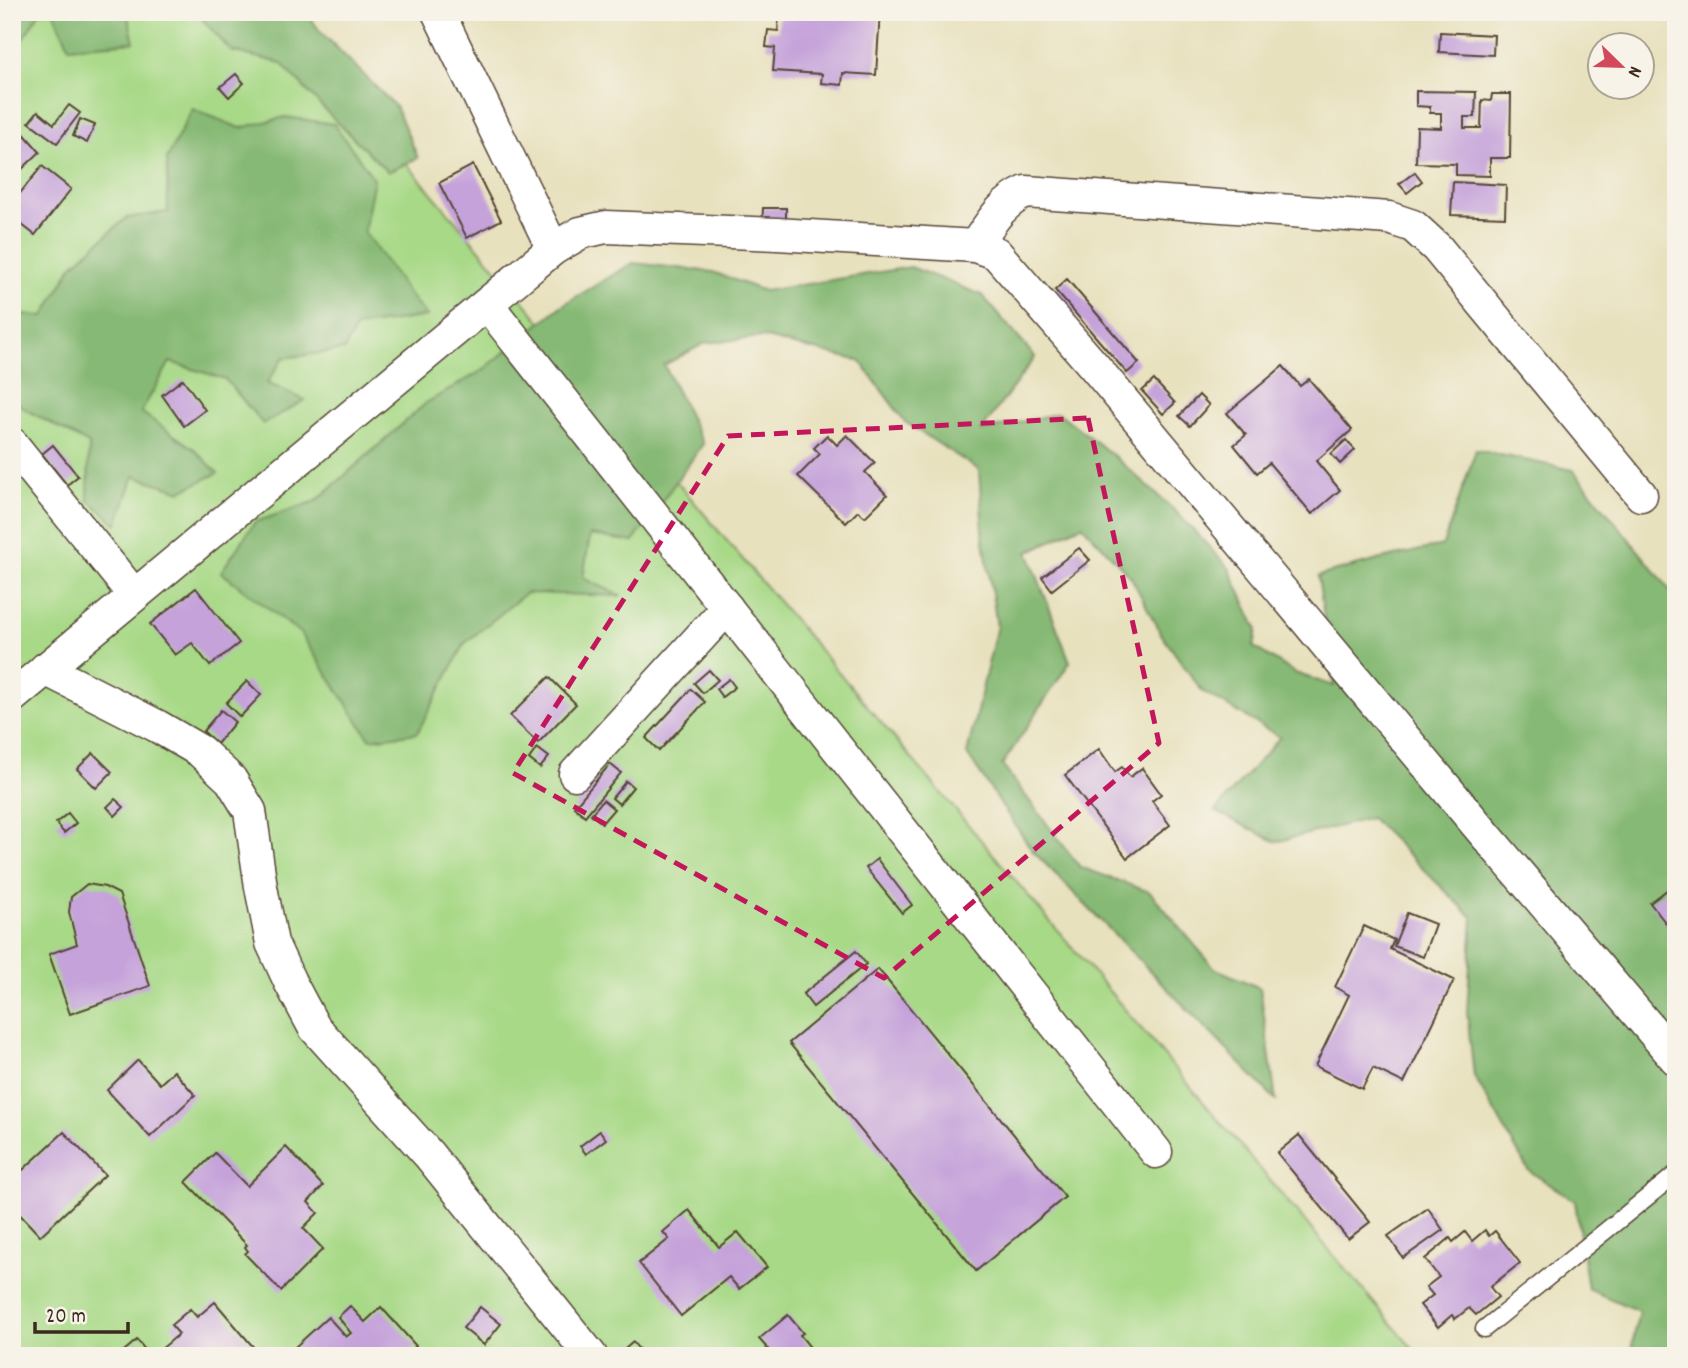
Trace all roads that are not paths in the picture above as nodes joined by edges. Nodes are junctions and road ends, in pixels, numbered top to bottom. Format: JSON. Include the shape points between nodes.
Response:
{"nodes":[{"id":1,"x":438,"y":12,"type":"edge"},
{"id":2,"x":975,"y":246,"type":"junction"},
{"id":3,"x":553,"y":249,"type":"junction"},
{"id":4,"x":487,"y":304,"type":"junction"},
{"id":5,"x":12,"y":444,"type":"edge"},
{"id":6,"x":1641,"y":495,"type":"dead end"},
{"id":7,"x":134,"y":595,"type":"junction"},
{"id":8,"x":727,"y":608,"type":"junction"},
{"id":9,"x":45,"y":669,"type":"junction"},
{"id":10,"x":12,"y":697,"type":"edge"},
{"id":11,"x":575,"y":774,"type":"dead end"},
{"id":12,"x":1676,"y":1059,"type":"edge"},
{"id":13,"x":1156,"y":1152,"type":"dead end"},
{"id":14,"x":1676,"y":1174,"type":"edge"},
{"id":15,"x":1484,"y":1329,"type":"dead end"},
{"id":16,"x":591,"y":1356,"type":"edge"}],
"edges":[{"from":1,"to":3,"type":"street"},
{"from":2,"to":3,"type":"street","via":[[606,228],[580,233]]},
{"from":2,"to":6,"type":"street","via":[[1001,207],[1014,197],[1034,192],[1389,218],[1413,226],[1437,248]]},
{"from":2,"to":12,"type":"street","via":[[996,253],[1077,346]]},
{"from":3,"to":4,"type":"street"},
{"from":4,"to":7,"type":"street"},
{"from":4,"to":8,"type":"street"},
{"from":5,"to":7,"type":"street"},
{"from":7,"to":9,"type":"street"},
{"from":8,"to":11,"type":"street"},
{"from":8,"to":13,"type":"street"},
{"from":9,"to":10,"type":"street"},
{"from":9,"to":16,"type":"street","via":[[200,751],[231,780],[250,811],[272,943],[314,1027],[429,1155]]},
{"from":14,"to":15,"type":"lane"}]}
